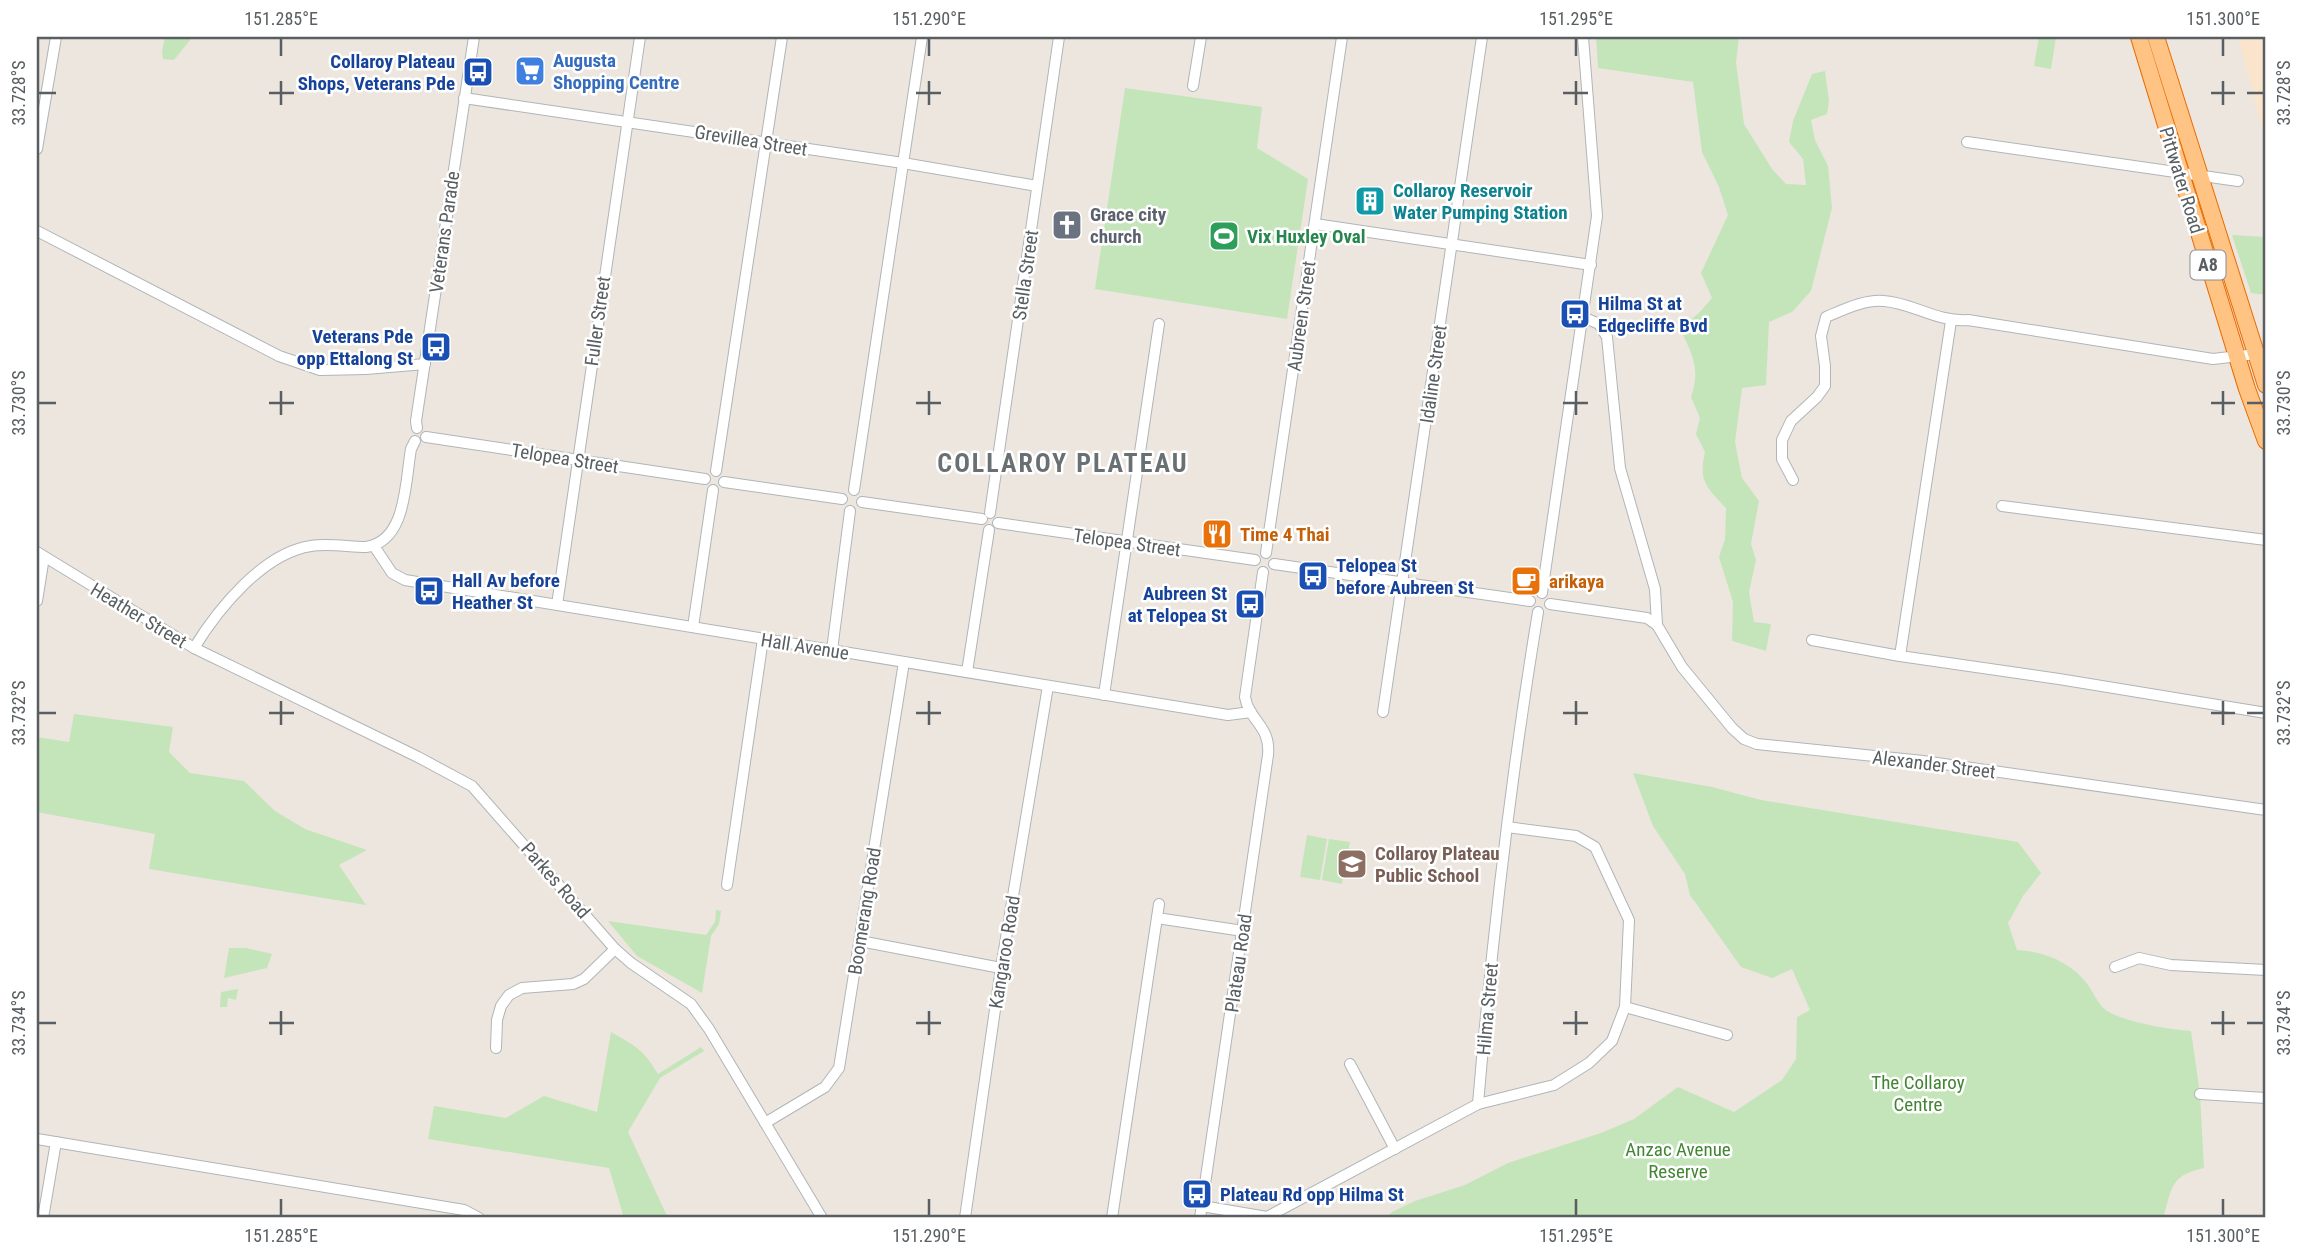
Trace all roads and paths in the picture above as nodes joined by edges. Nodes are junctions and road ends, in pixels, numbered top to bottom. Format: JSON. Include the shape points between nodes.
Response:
{"nodes":[{"id":1,"x":56,"y":37,"type":"edge"},
{"id":2,"x":474,"y":37,"type":"edge"},
{"id":3,"x":640,"y":37,"type":"edge"},
{"id":4,"x":782,"y":37,"type":"edge"},
{"id":5,"x":922,"y":37,"type":"edge"},
{"id":6,"x":1059,"y":37,"type":"edge"},
{"id":7,"x":1201,"y":37,"type":"edge"},
{"id":8,"x":1342,"y":37,"type":"edge"},
{"id":9,"x":1482,"y":37,"type":"edge"},
{"id":10,"x":1583,"y":37,"type":"edge"},
{"id":11,"x":2138,"y":37,"type":"edge"},
{"id":12,"x":2156,"y":37,"type":"edge"},
{"id":13,"x":1193,"y":86,"type":"dead end"},
{"id":14,"x":464,"y":98,"type":"junction"},
{"id":15,"x":627,"y":122,"type":"junction"},
{"id":16,"x":1968,"y":142,"type":"dead end"},
{"id":17,"x":766,"y":143,"type":"junction"},
{"id":18,"x":37,"y":149,"type":"edge"},
{"id":19,"x":903,"y":163,"type":"junction"},
{"id":20,"x":2180,"y":173,"type":"junction"},
{"id":21,"x":2199,"y":176,"type":"junction"},
{"id":22,"x":2238,"y":181,"type":"dead end"},
{"id":23,"x":1037,"y":186,"type":"junction"},
{"id":24,"x":1315,"y":224,"type":"junction"},
{"id":25,"x":37,"y":231,"type":"edge"},
{"id":26,"x":1452,"y":244,"type":"junction"},
{"id":27,"x":1591,"y":265,"type":"junction"},
{"id":28,"x":1583,"y":317,"type":"junction"},
{"id":29,"x":1951,"y":321,"type":"junction"},
{"id":30,"x":1159,"y":324,"type":"dead end"},
{"id":31,"x":2256,"y":354,"type":"junction"},
{"id":32,"x":2237,"y":358,"type":"junction"},
{"id":33,"x":425,"y":364,"type":"junction"},
{"id":34,"x":2266,"y":385,"type":"edge"},
{"id":35,"x":417,"y":428,"type":"junction"},
{"id":36,"x":426,"y":437,"type":"junction"},
{"id":37,"x":415,"y":441,"type":"junction"},
{"id":38,"x":2266,"y":441,"type":"edge"},
{"id":39,"x":577,"y":460,"type":"junction"},
{"id":40,"x":716,"y":471,"type":"junction"},
{"id":41,"x":705,"y":478,"type":"junction"},
{"id":42,"x":1793,"y":480,"type":"dead end"},
{"id":43,"x":724,"y":482,"type":"junction"},
{"id":44,"x":713,"y":490,"type":"junction"},
{"id":45,"x":854,"y":490,"type":"junction"},
{"id":46,"x":842,"y":499,"type":"junction"},
{"id":47,"x":862,"y":502,"type":"junction"},
{"id":48,"x":2002,"y":506,"type":"dead end"},
{"id":49,"x":850,"y":511,"type":"junction"},
{"id":50,"x":986,"y":516,"type":"junction"},
{"id":51,"x":993,"y":526,"type":"junction"},
{"id":52,"x":2266,"y":540,"type":"edge"},
{"id":53,"x":1127,"y":542,"type":"junction"},
{"id":54,"x":374,"y":546,"type":"junction"},
{"id":55,"x":1266,"y":553,"type":"junction"},
{"id":56,"x":40,"y":554,"type":"edge"},
{"id":57,"x":1255,"y":560,"type":"junction"},
{"id":58,"x":1274,"y":564,"type":"junction"},
{"id":59,"x":1263,"y":572,"type":"junction"},
{"id":60,"x":1403,"y":582,"type":"junction"},
{"id":61,"x":1542,"y":593,"type":"junction"},
{"id":62,"x":37,"y":601,"type":"edge"},
{"id":63,"x":1530,"y":601,"type":"junction"},
{"id":64,"x":1550,"y":604,"type":"junction"},
{"id":65,"x":557,"y":605,"type":"junction"},
{"id":66,"x":1538,"y":612,"type":"junction"},
{"id":67,"x":1657,"y":625,"type":"junction"},
{"id":68,"x":693,"y":627,"type":"junction"},
{"id":69,"x":763,"y":639,"type":"junction"},
{"id":70,"x":1812,"y":640,"type":"dead end"},
{"id":71,"x":194,"y":648,"type":"junction"},
{"id":72,"x":832,"y":650,"type":"junction"},
{"id":73,"x":1900,"y":656,"type":"junction"},
{"id":74,"x":904,"y":662,"type":"junction"},
{"id":75,"x":967,"y":672,"type":"junction"},
{"id":76,"x":1048,"y":686,"type":"junction"},
{"id":77,"x":1104,"y":695,"type":"junction"},
{"id":78,"x":1251,"y":712,"type":"junction"},
{"id":79,"x":1383,"y":712,"type":"dead end"},
{"id":80,"x":2266,"y":713,"type":"edge"},
{"id":81,"x":2266,"y":810,"type":"edge"},
{"id":82,"x":1507,"y":827,"type":"junction"},
{"id":83,"x":727,"y":885,"type":"dead end"},
{"id":84,"x":1159,"y":904,"type":"dead end"},
{"id":85,"x":1157,"y":918,"type":"junction"},
{"id":86,"x":1243,"y":931,"type":"junction"},
{"id":87,"x":860,"y":941,"type":"junction"},
{"id":88,"x":615,"y":949,"type":"junction"},
{"id":89,"x":2115,"y":967,"type":"dead end"},
{"id":90,"x":1001,"y":968,"type":"junction"},
{"id":91,"x":2266,"y":970,"type":"edge"},
{"id":92,"x":1625,"y":1007,"type":"junction"},
{"id":93,"x":1727,"y":1035,"type":"dead end"},
{"id":94,"x":495,"y":1048,"type":"dead end"},
{"id":95,"x":1350,"y":1064,"type":"dead end"},
{"id":96,"x":2200,"y":1094,"type":"dead end"},
{"id":97,"x":2266,"y":1098,"type":"edge"},
{"id":98,"x":1478,"y":1104,"type":"junction"},
{"id":99,"x":765,"y":1123,"type":"junction"},
{"id":100,"x":37,"y":1139,"type":"edge"},
{"id":101,"x":56,"y":1142,"type":"junction"},
{"id":102,"x":1395,"y":1149,"type":"junction"},
{"id":103,"x":1201,"y":1212,"type":"edge"},
{"id":104,"x":43,"y":1218,"type":"edge"},
{"id":105,"x":479,"y":1218,"type":"edge"},
{"id":106,"x":822,"y":1218,"type":"edge"},
{"id":107,"x":965,"y":1218,"type":"edge"},
{"id":108,"x":1112,"y":1218,"type":"edge"}],
"edges":[{"from":1,"to":18,"type":"street"},
{"from":2,"to":14,"type":"street","name":"Veterans Parade"},
{"from":3,"to":15,"type":"street","name":"Fuller Street"},
{"from":4,"to":17,"type":"street"},
{"from":5,"to":19,"type":"street"},
{"from":6,"to":23,"type":"street","name":"Stella Street"},
{"from":7,"to":13,"type":"street"},
{"from":8,"to":24,"type":"street","name":"Aubreen Street"},
{"from":9,"to":26,"type":"street","name":"Idaline Street"},
{"from":10,"to":27,"type":"street","via":[[1597,201]]},
{"from":11,"to":20,"type":"highway","name":"Pittwater Road","number":"A8"},
{"from":12,"to":21,"type":"highway","name":"Pittwater Road","number":"A8"},
{"from":14,"to":15,"type":"street","name":"Grevillea Street"},
{"from":14,"to":33,"type":"street","name":"Veterans Parade"},
{"from":15,"to":17,"type":"street","name":"Grevillea Street"},
{"from":15,"to":39,"type":"street","name":"Fuller Street"},
{"from":16,"to":20,"type":"street"},
{"from":17,"to":19,"type":"street","name":"Grevillea Street"},
{"from":17,"to":40,"type":"street"},
{"from":19,"to":23,"type":"street","name":"Grevillea Street"},
{"from":19,"to":45,"type":"street"},
{"from":20,"to":21,"type":"street"},
{"from":20,"to":32,"type":"highway","name":"Pittwater Road","number":"A8"},
{"from":21,"to":22,"type":"street"},
{"from":21,"to":31,"type":"highway","name":"Pittwater Road","number":"A8"},
{"from":23,"to":50,"type":"street","name":"Stella Street"},
{"from":24,"to":26,"type":"street"},
{"from":24,"to":55,"type":"street","name":"Aubreen Street"},
{"from":25,"to":33,"type":"street","via":[[279,355],[320,370]]},
{"from":26,"to":27,"type":"street"},
{"from":26,"to":60,"type":"street","name":"Idaline Street"},
{"from":27,"to":28,"type":"street"},
{"from":28,"to":61,"type":"street"},
{"from":28,"to":67,"type":"street","via":[[1599,324],[1607,337],[1620,468],[1655,589]]},
{"from":29,"to":32,"type":"street","via":[[2213,359]]},
{"from":29,"to":42,"type":"street","via":[[1884,301],[1826,317],[1821,336],[1825,386],[1791,421],[1782,440],[1782,458]]},
{"from":29,"to":73,"type":"street"},
{"from":30,"to":53,"type":"street"},
{"from":31,"to":32,"type":"street"},
{"from":31,"to":34,"type":"highway","name":"Pittwater Road","number":"A8"},
{"from":32,"to":38,"type":"highway","name":"Pittwater Road","number":"A8"},
{"from":33,"to":35,"type":"street","name":"Veterans Parade"},
{"from":35,"to":36,"type":"street","via":[[425,430]]},
{"from":35,"to":37,"type":"street","via":[[412,433]]},
{"from":36,"to":37,"type":"street"},
{"from":36,"to":39,"type":"street","name":"Telopea Street"},
{"from":37,"to":54,"type":"street","via":[[396,529]]},
{"from":39,"to":41,"type":"street","name":"Telopea Street"},
{"from":39,"to":65,"type":"street","name":"Fuller Street"},
{"from":40,"to":41,"type":"street"},
{"from":40,"to":43,"type":"street"},
{"from":41,"to":44,"type":"street","via":[[705,485]]},
{"from":43,"to":44,"type":"street"},
{"from":43,"to":46,"type":"street"},
{"from":44,"to":68,"type":"street"},
{"from":45,"to":46,"type":"street"},
{"from":45,"to":47,"type":"street"},
{"from":46,"to":49,"type":"street"},
{"from":47,"to":49,"type":"street"},
{"from":47,"to":50,"type":"street"},
{"from":48,"to":52,"type":"street"},
{"from":49,"to":72,"type":"street"},
{"from":50,"to":51,"type":"street","via":[[982,525]]},
{"from":51,"to":53,"type":"street","name":"Telopea Street"},
{"from":51,"to":75,"type":"street"},
{"from":53,"to":57,"type":"street","name":"Telopea Street"},
{"from":53,"to":77,"type":"street"},
{"from":54,"to":65,"type":"street","name":"Hall Avenue","via":[[392,573],[405,580]]},
{"from":54,"to":71,"type":"street","name":"Heather Street","via":[[311,546],[288,553],[252,576]]},
{"from":55,"to":57,"type":"street"},
{"from":55,"to":58,"type":"street"},
{"from":56,"to":62,"type":"street"},
{"from":56,"to":71,"type":"street","name":"Heather Street"},
{"from":57,"to":59,"type":"street"},
{"from":58,"to":59,"type":"street"},
{"from":58,"to":60,"type":"street"},
{"from":59,"to":78,"type":"street","via":[[1245,696]]},
{"from":60,"to":63,"type":"street"},
{"from":60,"to":79,"type":"street","name":"Idaline Street"},
{"from":61,"to":63,"type":"street"},
{"from":61,"to":64,"type":"street"},
{"from":63,"to":66,"type":"street"},
{"from":64,"to":66,"type":"street"},
{"from":64,"to":67,"type":"street","via":[[1647,618]]},
{"from":65,"to":68,"type":"street","name":"Hall Avenue"},
{"from":66,"to":82,"type":"street","name":"Hilma Street"},
{"from":67,"to":81,"type":"street","name":"Alexander Street","via":[[1682,667],[1732,728],[1757,744],[1923,761]]},
{"from":68,"to":69,"type":"street","name":"Hall Avenue"},
{"from":69,"to":72,"type":"street","name":"Hall Avenue"},
{"from":69,"to":83,"type":"street"},
{"from":70,"to":73,"type":"street"},
{"from":71,"to":88,"type":"street","name":"Parkes Road","via":[[472,786]]},
{"from":72,"to":74,"type":"street","name":"Hall Avenue"},
{"from":73,"to":80,"type":"street"},
{"from":74,"to":75,"type":"street","name":"Hall Avenue"},
{"from":74,"to":87,"type":"street","name":"Boomerang Road"},
{"from":75,"to":76,"type":"street","name":"Hall Avenue"},
{"from":76,"to":77,"type":"street","name":"Hall Avenue"},
{"from":76,"to":90,"type":"street","name":"Kangaroo Road"},
{"from":77,"to":78,"type":"street","name":"Hall Avenue","via":[[1228,715]]},
{"from":78,"to":86,"type":"street","name":"Plateau Road","via":[[1267,734],[1269,748]]},
{"from":82,"to":92,"type":"street","via":[[1576,836],[1595,847],[1629,920]]},
{"from":82,"to":98,"type":"street","name":"Hilma Street"},
{"from":84,"to":85,"type":"street"},
{"from":85,"to":86,"type":"street"},
{"from":85,"to":108,"type":"street"},
{"from":86,"to":103,"type":"street","name":"Plateau Road"},
{"from":87,"to":90,"type":"street"},
{"from":87,"to":99,"type":"street","name":"Boomerang Road","via":[[839,1068],[825,1087]]},
{"from":88,"to":94,"type":"street","via":[[573,984],[522,988],[509,995],[497,1020]]},
{"from":88,"to":99,"type":"street","name":"Parkes Road","via":[[691,1004]]},
{"from":89,"to":91,"type":"street","via":[[2139,958],[2171,965]]},
{"from":90,"to":107,"type":"street","name":"Kangaroo Road"},
{"from":92,"to":93,"type":"street"},
{"from":92,"to":98,"type":"street","via":[[1612,1041],[1589,1063],[1554,1085]]},
{"from":95,"to":102,"type":"street"},
{"from":96,"to":97,"type":"street"},
{"from":98,"to":102,"type":"street"},
{"from":99,"to":106,"type":"street","name":"Parkes Road"},
{"from":100,"to":101,"type":"street"},
{"from":101,"to":104,"type":"street"},
{"from":101,"to":105,"type":"street","via":[[464,1210]]},
{"from":102,"to":103,"type":"street","via":[[1267,1217]]}]}
